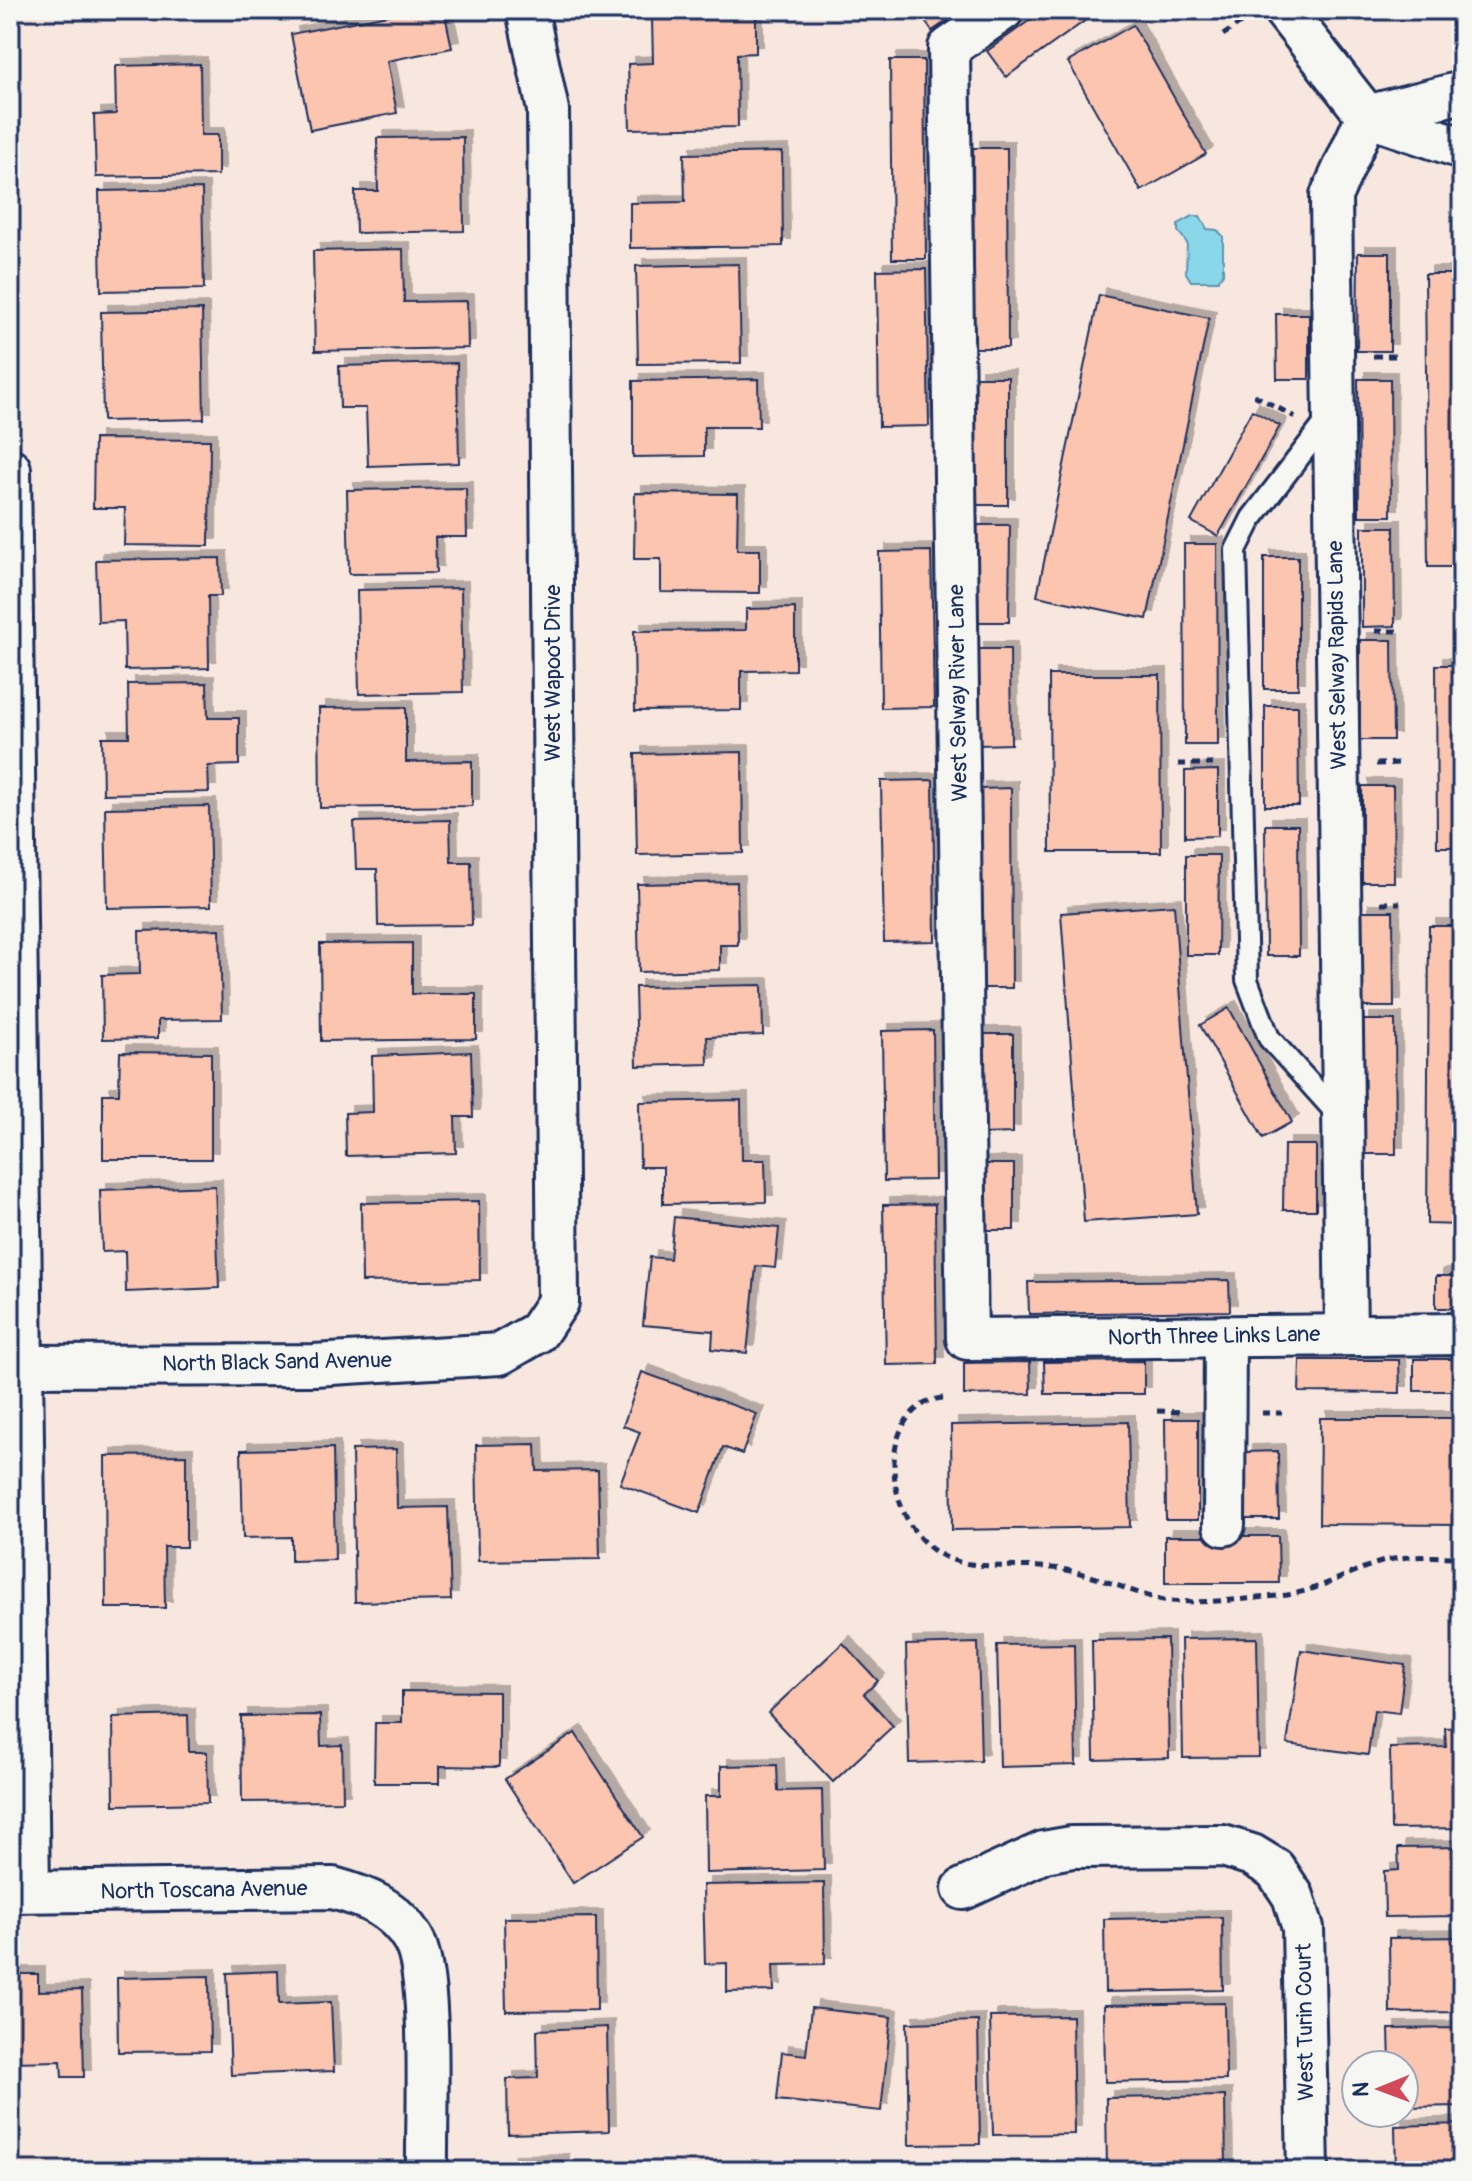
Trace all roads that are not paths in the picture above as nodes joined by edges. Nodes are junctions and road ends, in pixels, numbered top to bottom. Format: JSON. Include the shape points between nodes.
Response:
{"nodes":[{"id":1,"x":527,"y":10,"type":"edge"},
{"id":2,"x":1003,"y":10,"type":"edge"},
{"id":3,"x":1266,"y":14,"type":"edge"},
{"id":4,"x":1462,"y":92,"type":"edge"},
{"id":5,"x":1367,"y":116,"type":"junction"},
{"id":6,"x":1462,"y":148,"type":"edge"},
{"id":7,"x":1327,"y":421,"type":"junction"},
{"id":8,"x":10,"y":469,"type":"edge"},
{"id":9,"x":1342,"y":1120,"type":"junction"},
{"id":10,"x":538,"y":1332,"type":"joint"},
{"id":11,"x":1462,"y":1334,"type":"edge"},
{"id":12,"x":1346,"y":1335,"type":"junction"},
{"id":13,"x":1225,"y":1336,"type":"junction"},
{"id":14,"x":967,"y":1339,"type":"joint"},
{"id":15,"x":17,"y":1366,"type":"edge"},
{"id":16,"x":1224,"y":1525,"type":"dead end"},
{"id":17,"x":963,"y":1889,"type":"dead end"},
{"id":18,"x":19,"y":1891,"type":"edge"},
{"id":19,"x":427,"y":2171,"type":"edge"},
{"id":20,"x":1308,"y":2171,"type":"edge"}],
"edges":[{"from":1,"to":10,"type":"street","name":"West Wapoot Drive","via":[[548,110],[549,189],[558,1302]]},
{"from":2,"to":14,"type":"street","name":"West Selway River Lane","via":[[949,48]]},
{"from":3,"to":5,"type":"street"},
{"from":4,"to":5,"type":"street"},
{"from":5,"to":6,"type":"street"},
{"from":5,"to":7,"type":"street","name":"West Selway Rapids Lane","via":[[1331,196]]},
{"from":7,"to":9,"type":"street","name":"West Selway Rapids Lane"},
{"from":7,"to":9,"type":"lane","via":[[1252,518],[1236,550],[1247,980],[1269,1038]]},
{"from":8,"to":15,"type":"street"},
{"from":9,"to":12,"type":"street","name":"West Selway Rapids Lane"},
{"from":10,"to":15,"type":"street","name":"North Black Sand Avenue","via":[[500,1354],[314,1365]]},
{"from":11,"to":12,"type":"street","name":"North Three Links Lane"},
{"from":12,"to":13,"type":"street","name":"North Three Links Lane"},
{"from":13,"to":14,"type":"street","name":"North Three Links Lane"},
{"from":13,"to":16,"type":"street"},
{"from":15,"to":18,"type":"street"},
{"from":17,"to":20,"type":"street","name":"West Turin Court","via":[[1044,1852],[1072,1847],[1223,1846],[1275,1869],[1293,1896],[1303,1928]]},
{"from":18,"to":19,"type":"street","name":"North Toscana Avenue","via":[[333,1888],[364,1896],[392,1913],[414,1940],[424,1974]]}]}
